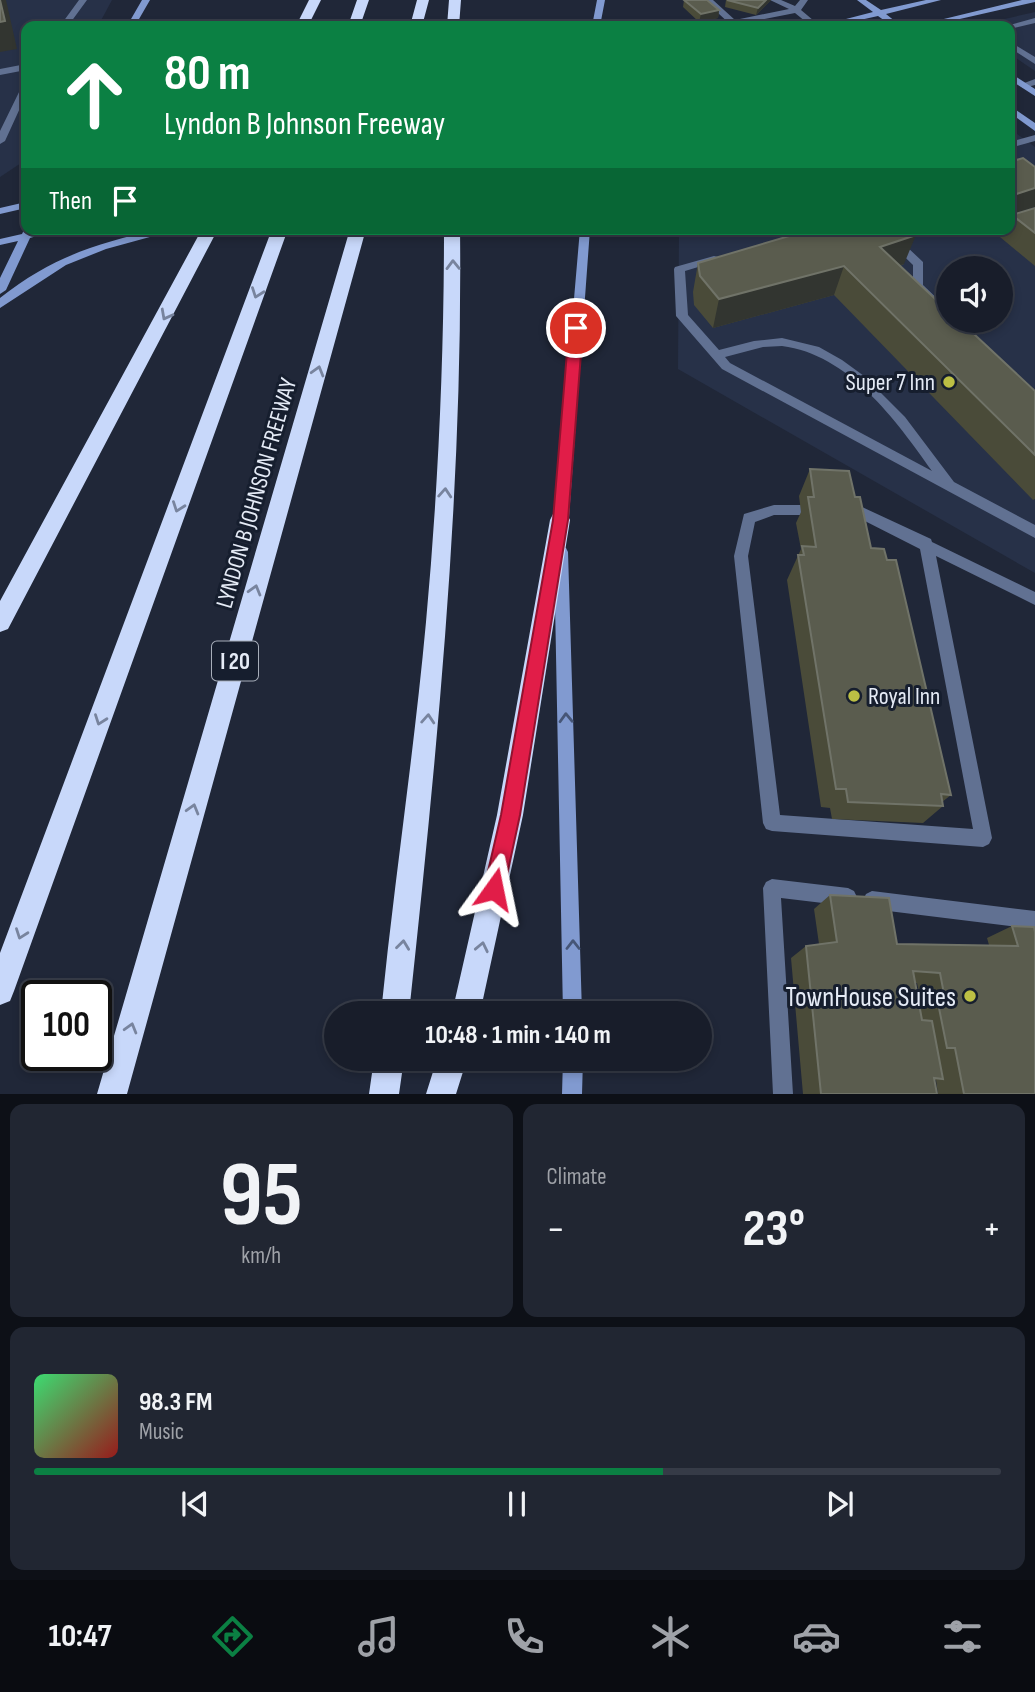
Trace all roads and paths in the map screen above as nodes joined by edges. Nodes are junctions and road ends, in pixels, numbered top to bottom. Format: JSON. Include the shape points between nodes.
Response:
{"nodes":[{"id":1,"x":83,"y":0,"type":"edge"},
{"id":2,"x":146,"y":0,"type":"edge"},
{"id":3,"x":315,"y":0,"type":"edge"},
{"id":4,"x":363,"y":0,"type":"edge"},
{"id":5,"x":423,"y":0,"type":"edge"},
{"id":6,"x":455,"y":0,"type":"edge"},
{"id":7,"x":601,"y":0,"type":"edge"},
{"id":8,"x":709,"y":0,"type":"edge"},
{"id":9,"x":774,"y":0,"type":"edge"},
{"id":10,"x":804,"y":0,"type":"edge"},
{"id":11,"x":861,"y":0,"type":"edge"},
{"id":12,"x":904,"y":0,"type":"edge"},
{"id":13,"x":937,"y":0,"type":"edge"},
{"id":14,"x":1033,"y":0,"type":"edge"},
{"id":15,"x":784,"y":2,"type":"edge"},
{"id":16,"x":912,"y":6,"type":"junction"},
{"id":17,"x":761,"y":8,"type":"edge"},
{"id":18,"x":797,"y":10,"type":"junction"},
{"id":19,"x":879,"y":13,"type":"junction"},
{"id":20,"x":1035,"y":20,"type":"edge"},
{"id":21,"x":68,"y":21,"type":"edge"},
{"id":22,"x":134,"y":21,"type":"edge"},
{"id":23,"x":304,"y":21,"type":"edge"},
{"id":24,"x":356,"y":21,"type":"edge"},
{"id":25,"x":417,"y":21,"type":"edge"},
{"id":26,"x":453,"y":21,"type":"edge"},
{"id":27,"x":597,"y":21,"type":"edge"},
{"id":28,"x":731,"y":21,"type":"edge"},
{"id":29,"x":752,"y":21,"type":"edge"},
{"id":30,"x":810,"y":21,"type":"edge"},
{"id":31,"x":845,"y":21,"type":"edge"},
{"id":32,"x":890,"y":21,"type":"edge"},
{"id":33,"x":934,"y":21,"type":"edge"},
{"id":34,"x":950,"y":21,"type":"edge"},
{"id":35,"x":1015,"y":26,"type":"edge"},
{"id":36,"x":1015,"y":48,"type":"edge"},
{"id":37,"x":1020,"y":51,"type":"junction"},
{"id":38,"x":1015,"y":52,"type":"edge"},
{"id":39,"x":1035,"y":61,"type":"edge"},
{"id":40,"x":21,"y":68,"type":"edge"},
{"id":41,"x":0,"y":72,"type":"edge"},
{"id":42,"x":1015,"y":79,"type":"edge"},
{"id":43,"x":1035,"y":82,"type":"edge"},
{"id":44,"x":1023,"y":85,"type":"junction"},
{"id":45,"x":1035,"y":93,"type":"edge"},
{"id":46,"x":21,"y":97,"type":"edge"},
{"id":47,"x":1015,"y":113,"type":"edge"},
{"id":48,"x":1035,"y":128,"type":"edge"},
{"id":49,"x":1035,"y":138,"type":"edge"},
{"id":50,"x":0,"y":141,"type":"edge"},
{"id":51,"x":1015,"y":144,"type":"edge"},
{"id":52,"x":21,"y":206,"type":"edge"},
{"id":53,"x":0,"y":211,"type":"edge"},
{"id":54,"x":21,"y":235,"type":"edge"},
{"id":55,"x":26,"y":235,"type":"edge"},
{"id":56,"x":149,"y":235,"type":"edge"},
{"id":57,"x":207,"y":235,"type":"edge"},
{"id":58,"x":278,"y":235,"type":"edge"},
{"id":59,"x":356,"y":235,"type":"edge"},
{"id":60,"x":452,"y":235,"type":"edge"},
{"id":61,"x":584,"y":235,"type":"edge"},
{"id":62,"x":888,"y":235,"type":"edge"},
{"id":63,"x":0,"y":242,"type":"edge"},
{"id":64,"x":729,"y":255,"type":"edge"},
{"id":65,"x":0,"y":290,"type":"edge"},
{"id":66,"x":0,"y":304,"type":"edge"},
{"id":67,"x":936,"y":304,"type":"edge"},
{"id":68,"x":717,"y":355,"type":"junction"},
{"id":69,"x":951,"y":487,"type":"junction"},
{"id":70,"x":560,"y":520,"type":"junction"},
{"id":71,"x":1035,"y":532,"type":"edge"},
{"id":72,"x":926,"y":543,"type":"junction"},
{"id":73,"x":1035,"y":599,"type":"edge"},
{"id":74,"x":0,"y":622,"type":"edge"},
{"id":75,"x":1030,"y":919,"type":"edge"},
{"id":76,"x":1032,"y":941,"type":"edge"},
{"id":77,"x":0,"y":991,"type":"edge"},
{"id":78,"x":396,"y":1001,"type":"edge"},
{"id":79,"x":469,"y":1001,"type":"edge"},
{"id":80,"x":573,"y":1001,"type":"edge"},
{"id":81,"x":387,"y":1071,"type":"edge"},
{"id":82,"x":448,"y":1071,"type":"edge"},
{"id":83,"x":573,"y":1071,"type":"edge"},
{"id":84,"x":112,"y":1094,"type":"edge"},
{"id":85,"x":384,"y":1094,"type":"edge"},
{"id":86,"x":441,"y":1094,"type":"edge"},
{"id":87,"x":572,"y":1094,"type":"edge"},
{"id":88,"x":783,"y":1094,"type":"edge"}],
"edges":[{"from":1,"to":21,"type":"lane"},
{"from":2,"to":22,"type":"main road"},
{"from":3,"to":23,"type":"highway"},
{"from":4,"to":24,"type":"highway"},
{"from":5,"to":25,"type":"highway"},
{"from":6,"to":26,"type":"highway"},
{"from":7,"to":27,"type":"main road"},
{"from":8,"to":28,"type":"lane"},
{"from":9,"to":15,"type":"lane"},
{"from":10,"to":18,"type":"lane"},
{"from":11,"to":19,"type":"main road"},
{"from":12,"to":16,"type":"main road"},
{"from":13,"to":16,"type":"main road"},
{"from":14,"to":34,"type":"main road"},
{"from":15,"to":17,"type":"lane"},
{"from":15,"to":18,"type":"lane"},
{"from":16,"to":19,"type":"main road"},
{"from":16,"to":33,"type":"main road"},
{"from":18,"to":29,"type":"lane"},
{"from":18,"to":30,"type":"lane"},
{"from":19,"to":31,"type":"main road"},
{"from":19,"to":32,"type":"main road"},
{"from":20,"to":35,"type":"lane"},
{"from":36,"to":37,"type":"lane"},
{"from":37,"to":38,"type":"lane"},
{"from":37,"to":39,"type":"lane"},
{"from":40,"to":41,"type":"lane"},
{"from":42,"to":44,"type":"main road"},
{"from":43,"to":44,"type":"lane"},
{"from":44,"to":45,"type":"main road"},
{"from":46,"to":50,"type":"lane"},
{"from":47,"to":48,"type":"main road"},
{"from":49,"to":51,"type":"lane"},
{"from":52,"to":53,"type":"main road"},
{"from":54,"to":63,"type":"main road"},
{"from":55,"to":65,"type":"main road"},
{"from":56,"to":66,"type":"main road","via":[[86,250],[38,274]]},
{"from":57,"to":74,"type":"highway","one_way":true},
{"from":58,"to":77,"type":"highway","one_way":true},
{"from":84,"to":59,"type":"highway","name":"LYNDON B JOHNSON FREEWAY","number":"I 20","one_way":true},
{"from":78,"to":60,"type":"highway","one_way":true,"via":[[428,730],[447,461]]},
{"from":61,"to":70,"type":"main road"},
{"from":62,"to":67,"type":"lane","via":[[919,264],[917,286]]},
{"from":64,"to":68,"type":"lane","via":[[679,269],[682,316]]},
{"from":68,"to":69,"type":"lane","via":[[726,366]]},
{"from":68,"to":69,"type":"lane","via":[[765,343],[792,343],[824,355],[854,374],[885,404]]},
{"from":69,"to":71,"type":"lane"},
{"from":79,"to":70,"type":"highway","one_way":true,"via":[[510,815]]},
{"from":80,"to":70,"type":"main road","one_way":true},
{"from":72,"to":72,"type":"lane","via":[[857,511],[774,510],[750,518],[741,556],[772,824],[983,838]]},
{"from":72,"to":73,"type":"lane"},
{"from":75,"to":76,"type":"lane"},
{"from":75,"to":88,"type":"lane","via":[[772,888]]},
{"from":81,"to":85,"type":"highway"},
{"from":82,"to":86,"type":"highway"},
{"from":83,"to":87,"type":"main road"}]}
